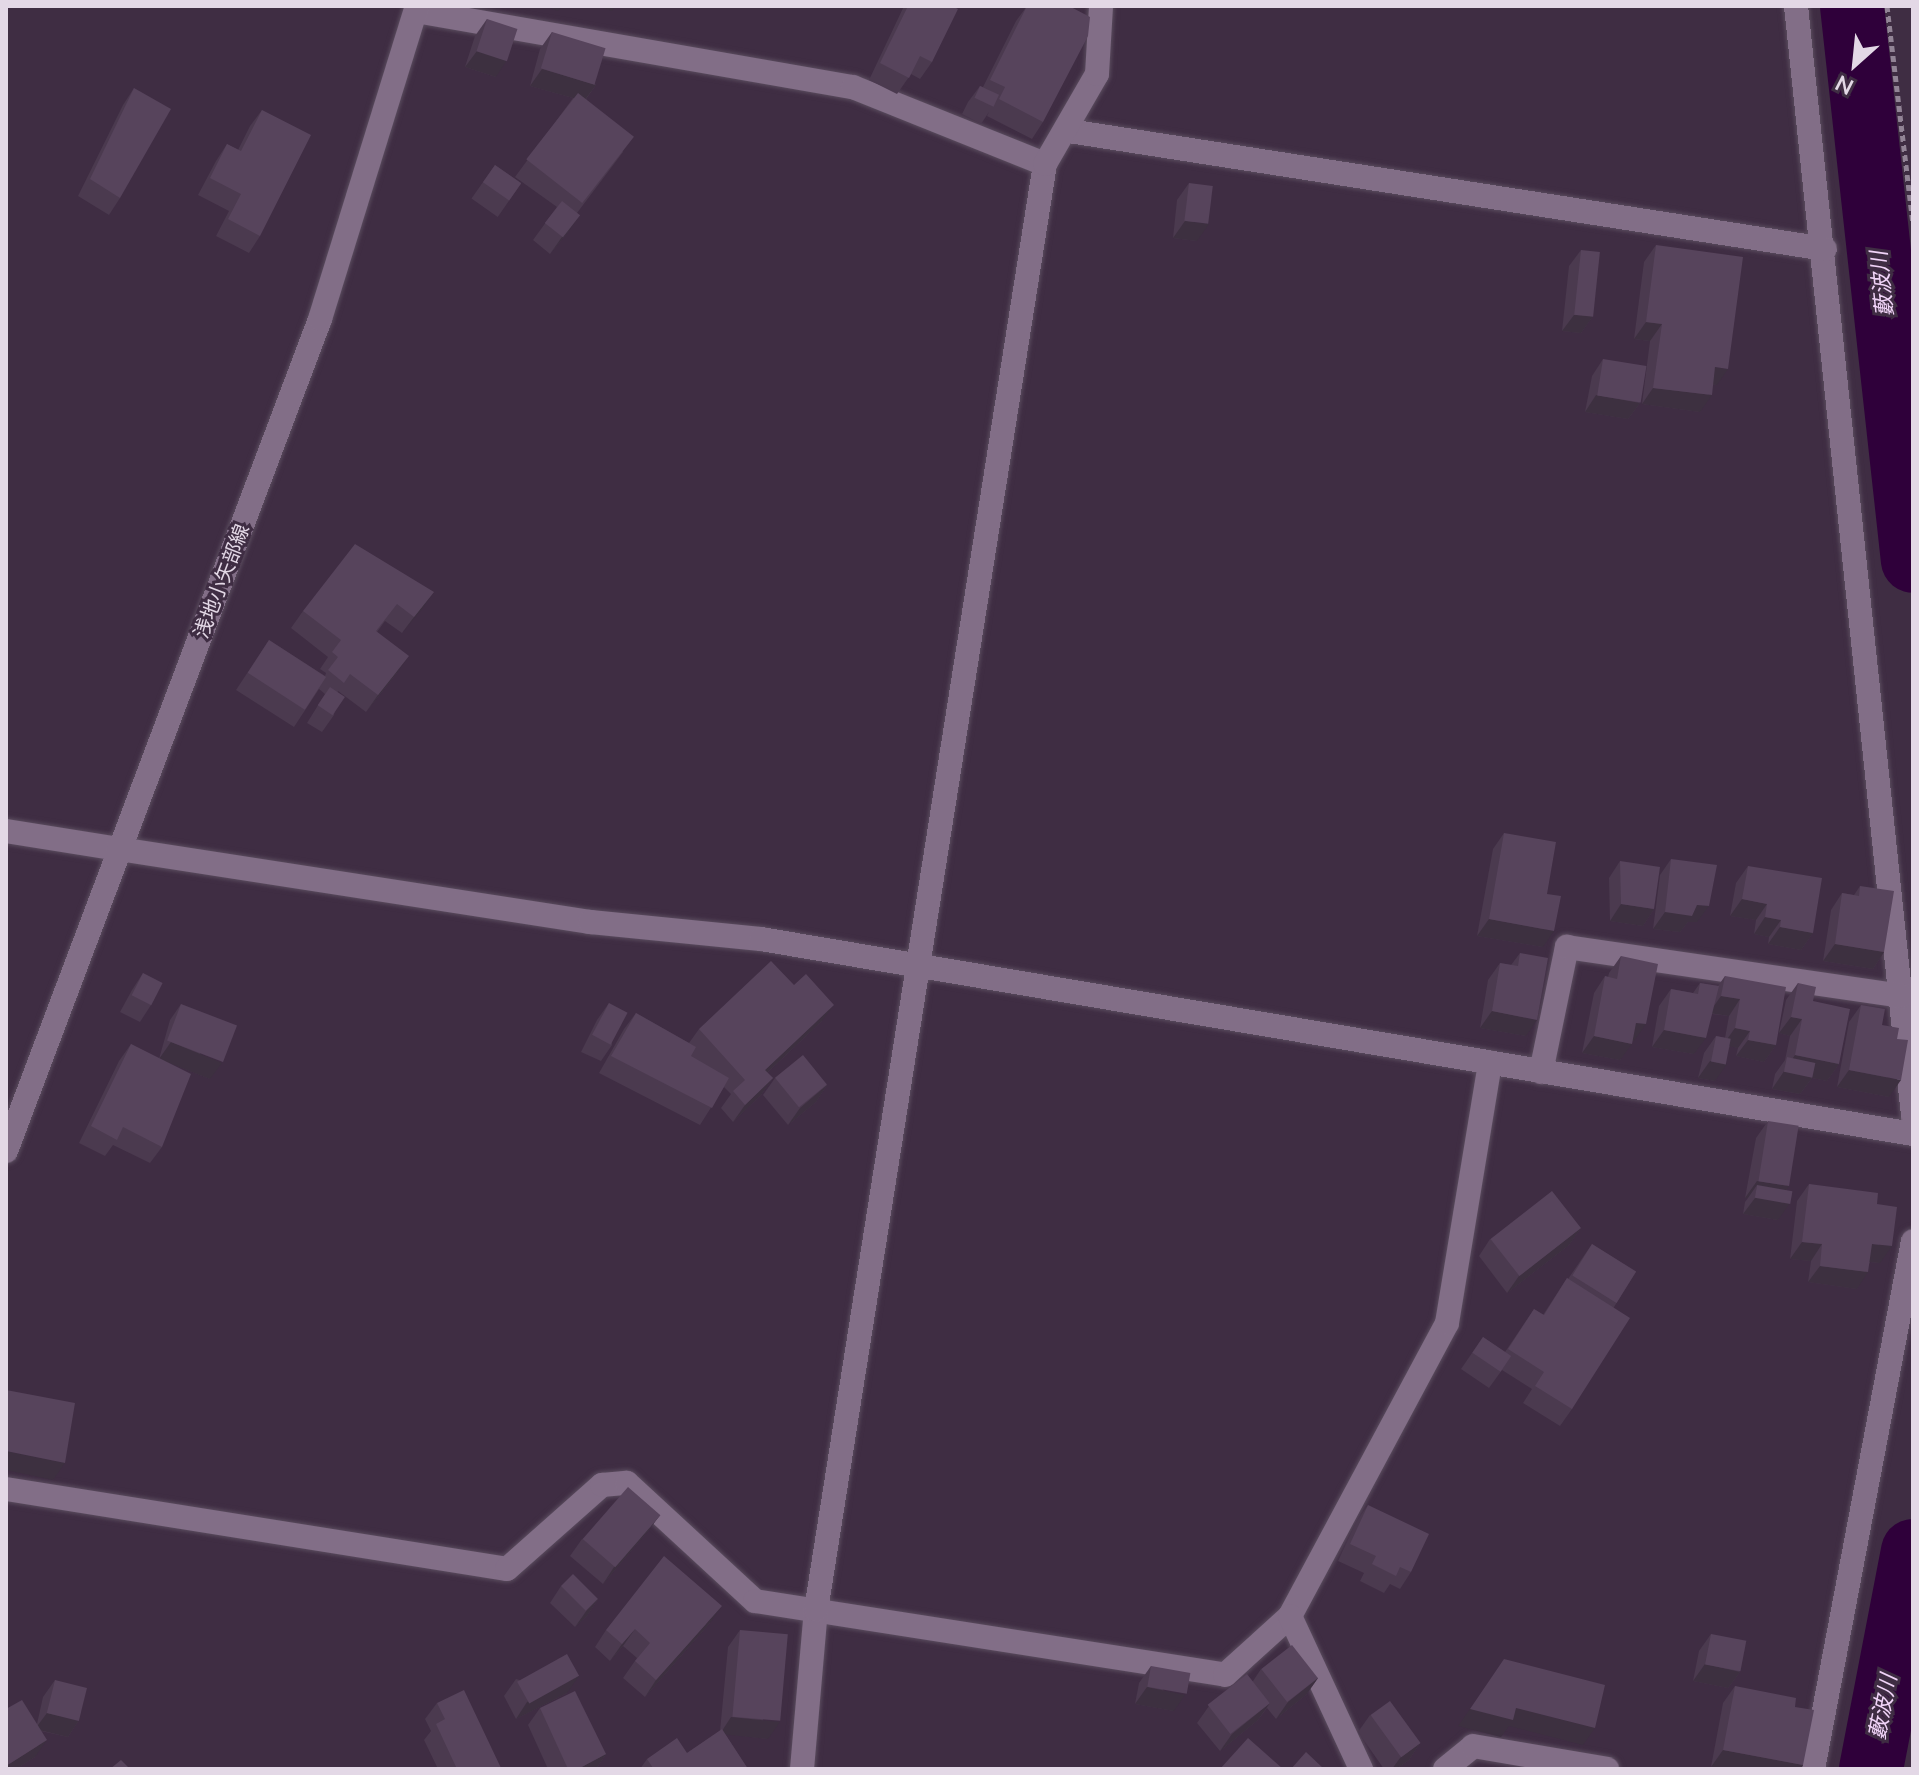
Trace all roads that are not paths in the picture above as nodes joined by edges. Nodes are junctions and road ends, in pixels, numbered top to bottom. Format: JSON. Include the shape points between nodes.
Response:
{"nodes":[{"id":1,"x":1101,"y":6,"type":"edge"},
{"id":2,"x":1796,"y":6,"type":"edge"},
{"id":3,"x":416,"y":8,"type":"edge"},
{"id":4,"x":1069,"y":131,"type":"junction"},
{"id":5,"x":1045,"y":164,"type":"junction"},
{"id":6,"x":1825,"y":249,"type":"junction"},
{"id":7,"x":6,"y":831,"type":"edge"},
{"id":8,"x":119,"y":849,"type":"junction"},
{"id":9,"x":913,"y":968,"type":"junction"},
{"id":10,"x":1901,"y":996,"type":"junction"},
{"id":11,"x":1490,"y":1063,"type":"junction"},
{"id":12,"x":1541,"y":1072,"type":"junction"},
{"id":13,"x":1913,"y":1116,"type":"edge"},
{"id":14,"x":1913,"y":1134,"type":"edge"},
{"id":15,"x":6,"y":1151,"type":"edge"},
{"id":16,"x":1913,"y":1241,"type":"edge"},
{"id":17,"x":6,"y":1489,"type":"edge"},
{"id":18,"x":816,"y":1610,"type":"junction"},
{"id":19,"x":1290,"y":1616,"type":"junction"},
{"id":20,"x":802,"y":1769,"type":"edge"},
{"id":21,"x":1361,"y":1769,"type":"edge"},
{"id":22,"x":1445,"y":1769,"type":"edge"},
{"id":23,"x":1607,"y":1769,"type":"edge"},
{"id":24,"x":1813,"y":1769,"type":"edge"}],
"edges":[{"from":1,"to":4,"type":"street","via":[[1097,74]]},
{"from":2,"to":6,"type":"street"},
{"from":3,"to":5,"type":"street","via":[[853,87]]},
{"from":3,"to":8,"type":"street","name":"浅地小矢部線","via":[[356,219]]},
{"from":4,"to":5,"type":"street"},
{"from":4,"to":6,"type":"street"},
{"from":5,"to":9,"type":"street"},
{"from":6,"to":10,"type":"street"},
{"from":7,"to":8,"type":"street"},
{"from":8,"to":9,"type":"street","via":[[590,922],[761,939]]},
{"from":8,"to":15,"type":"street","name":"浅地小矢部線"},
{"from":9,"to":11,"type":"street"},
{"from":9,"to":18,"type":"street"},
{"from":10,"to":12,"type":"street","via":[[1567,947]]},
{"from":10,"to":13,"type":"street"},
{"from":11,"to":12,"type":"street"},
{"from":11,"to":19,"type":"street","via":[[1447,1323]]},
{"from":12,"to":14,"type":"street"},
{"from":16,"to":24,"type":"street"},
{"from":17,"to":18,"type":"street","via":[[507,1569],[602,1485],[627,1483],[755,1601]]},
{"from":18,"to":19,"type":"street","via":[[1225,1675]]},
{"from":18,"to":20,"type":"street"},
{"from":19,"to":21,"type":"street"},
{"from":22,"to":23,"type":"street","via":[[1473,1746]]}]}
